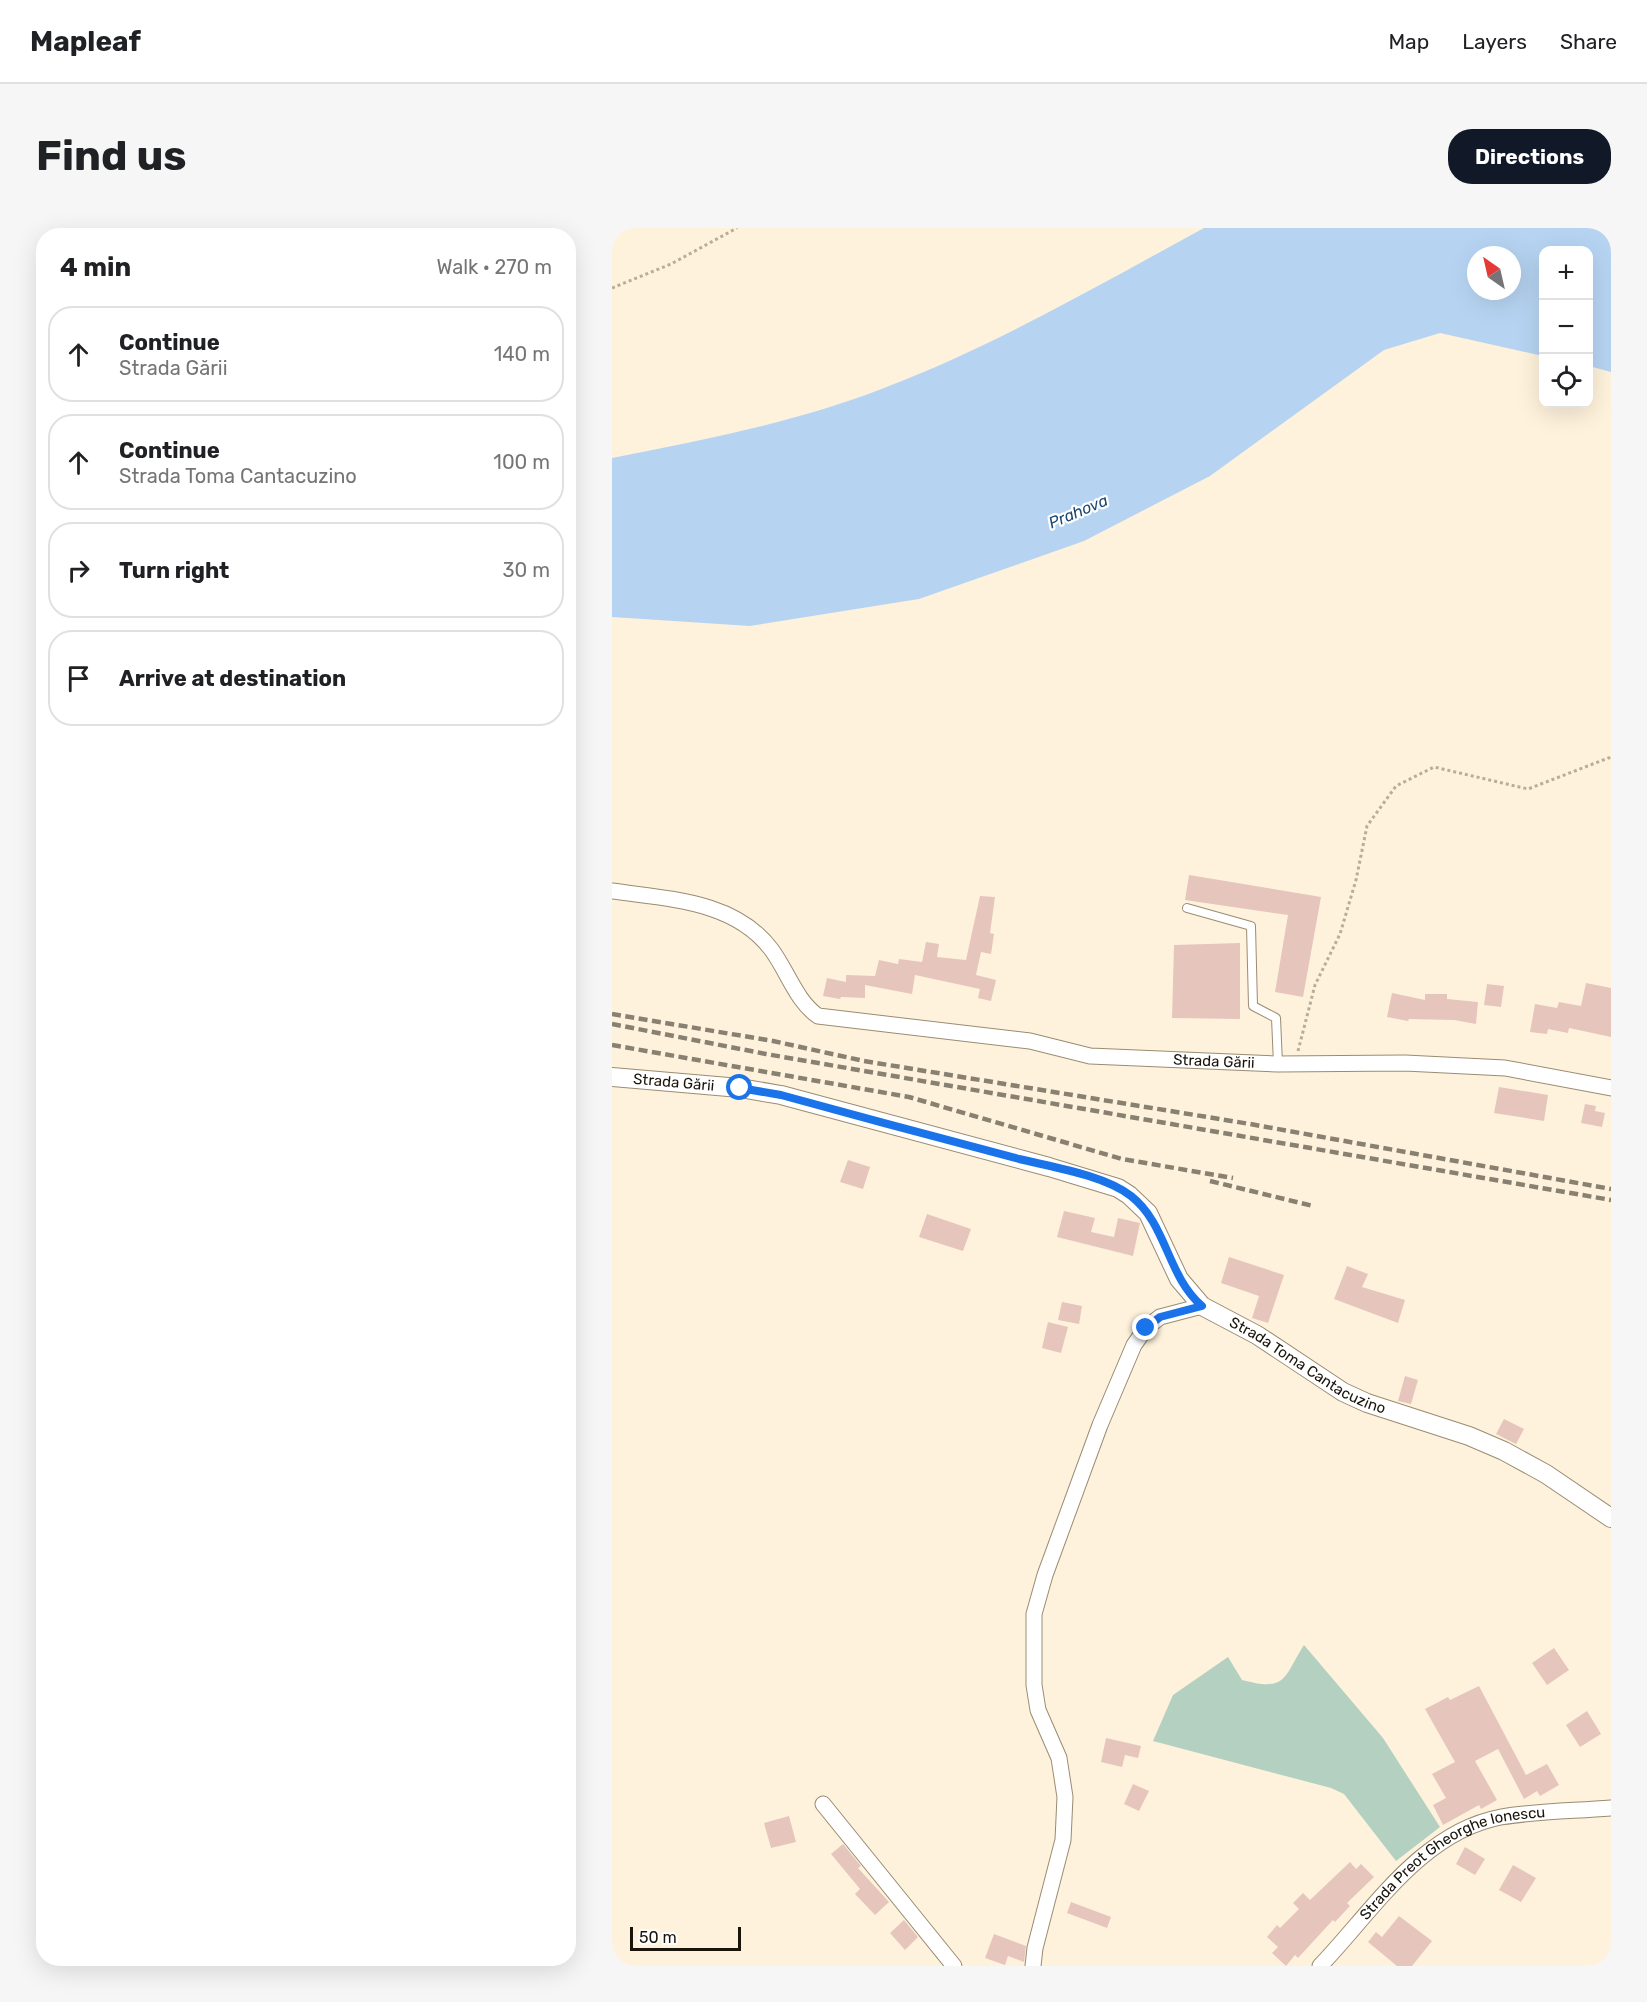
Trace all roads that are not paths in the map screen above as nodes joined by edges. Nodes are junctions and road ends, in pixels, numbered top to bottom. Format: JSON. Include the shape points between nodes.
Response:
{"nodes":[{"id":1,"x":612,"y":891,"type":"edge"},
{"id":2,"x":1187,"y":908,"type":"dead end"},
{"id":3,"x":1278,"y":1064,"type":"junction"},
{"id":4,"x":612,"y":1077,"type":"edge"},
{"id":5,"x":1611,"y":1088,"type":"edge"},
{"id":6,"x":1049,"y":1167,"type":"joint"},
{"id":7,"x":1202,"y":1306,"type":"junction"},
{"id":8,"x":1611,"y":1518,"type":"edge"},
{"id":9,"x":823,"y":1804,"type":"dead end"},
{"id":10,"x":1611,"y":1808,"type":"edge"},
{"id":11,"x":954,"y":1966,"type":"edge"},
{"id":12,"x":1033,"y":1966,"type":"edge"},
{"id":13,"x":1320,"y":1966,"type":"edge"}],
"edges":[{"from":1,"to":3,"type":"street","name":"Strada Gării","via":[[680,901],[736,918],[770,947],[808,1009],[818,1016],[1030,1041],[1090,1056]]},
{"from":2,"to":3,"type":"lane","via":[[1251,926],[1253,1006],[1275,1018]]},
{"from":3,"to":5,"type":"street","name":"Strada Gării","via":[[1405,1063],[1505,1068]]},
{"from":4,"to":6,"type":"street","name":"Strada Gării","via":[[781,1095]]},
{"from":6,"to":7,"type":"street","name":"Strada Toma Cantacuzino","via":[[1118,1188],[1139,1203],[1153,1222],[1179,1279]]},
{"from":7,"to":8,"type":"street","name":"Strada Toma Cantacuzino","via":[[1257,1335],[1343,1392],[1504,1451]]},
{"from":7,"to":12,"type":"street","via":[[1160,1317],[1134,1345],[1100,1425],[1034,1614],[1038,1710],[1059,1758],[1065,1797],[1064,1840]]},
{"from":9,"to":11,"type":"street"},
{"from":10,"to":13,"type":"street","name":"Strada Preot Gheorghe Ionescu","via":[[1500,1817],[1440,1843],[1378,1900]]}]}
